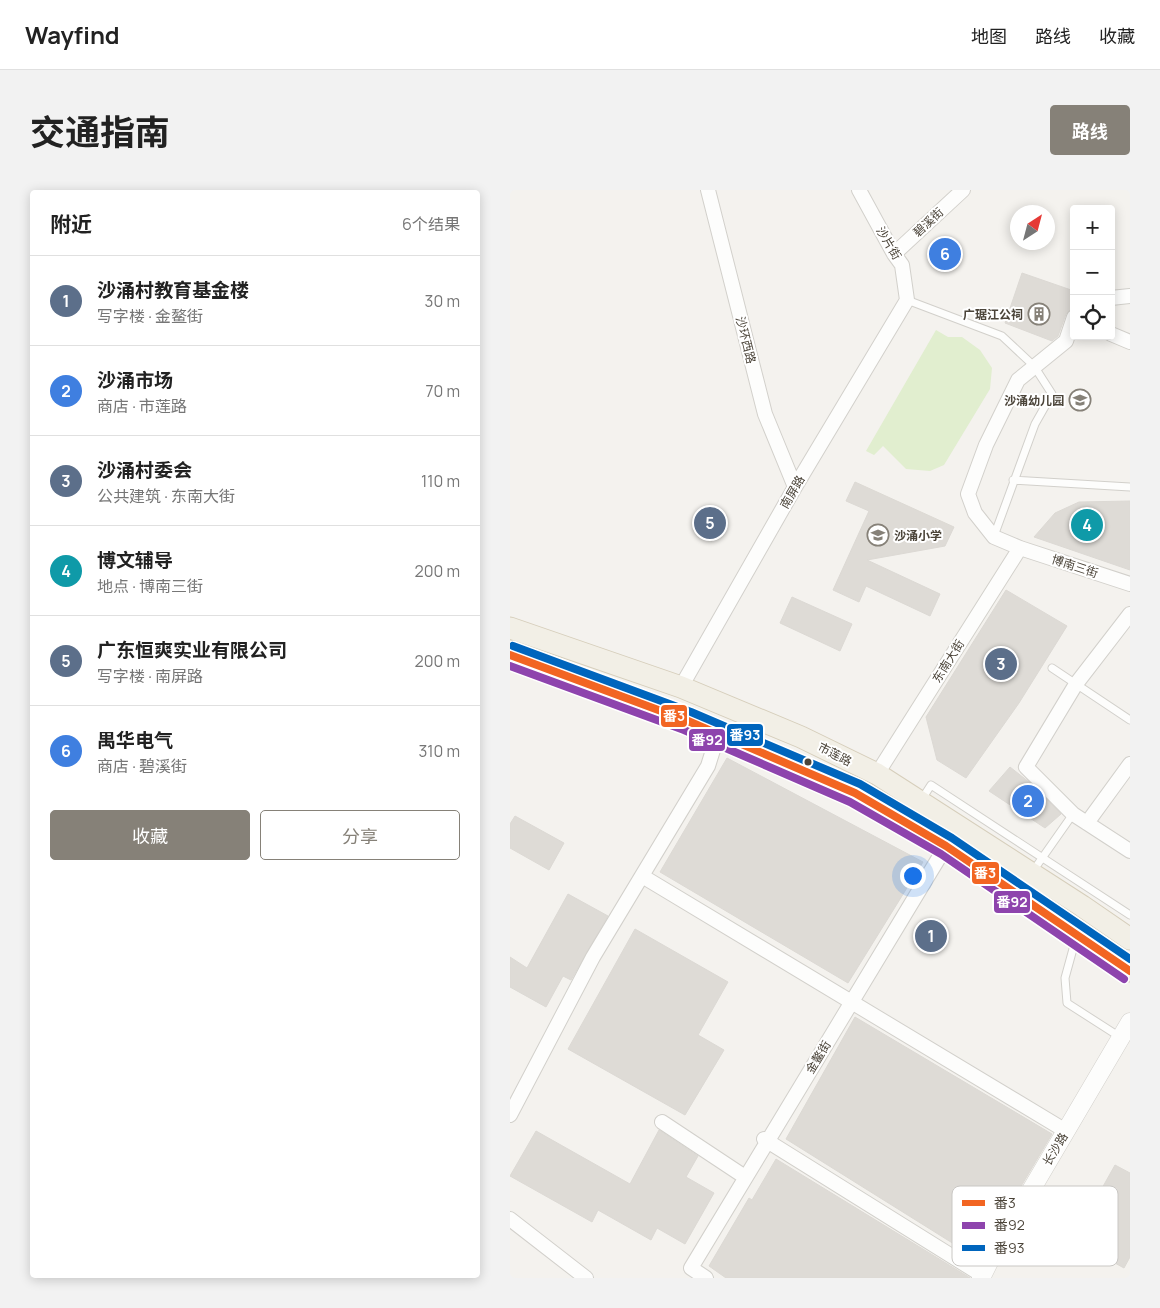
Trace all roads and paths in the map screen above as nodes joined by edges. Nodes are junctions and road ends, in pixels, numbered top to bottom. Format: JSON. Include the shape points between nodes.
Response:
{"nodes":[{"id":1,"x":708,"y":190,"type":"edge"},
{"id":2,"x":860,"y":190,"type":"edge"},
{"id":3,"x":963,"y":190,"type":"edge"},
{"id":4,"x":894,"y":254,"type":"junction"},
{"id":5,"x":1130,"y":296,"type":"edge"},
{"id":6,"x":1115,"y":298,"type":"edge"},
{"id":7,"x":907,"y":300,"type":"junction"},
{"id":8,"x":1070,"y":328,"type":"edge"},
{"id":9,"x":1115,"y":336,"type":"edge"},
{"id":10,"x":1130,"y":342,"type":"edge"},
{"id":11,"x":1034,"y":366,"type":"junction"},
{"id":12,"x":1013,"y":480,"type":"junction"},
{"id":13,"x":795,"y":487,"type":"junction"},
{"id":14,"x":1130,"y":487,"type":"edge"},
{"id":15,"x":994,"y":537,"type":"junction"},
{"id":16,"x":1020,"y":548,"type":"junction"},
{"id":17,"x":1130,"y":584,"type":"edge"},
{"id":18,"x":1130,"y":614,"type":"edge"},
{"id":19,"x":510,"y":628,"type":"edge"},
{"id":20,"x":510,"y":655,"type":"edge"},
{"id":21,"x":1052,"y":668,"type":"dead end"},
{"id":22,"x":1076,"y":684,"type":"junction"},
{"id":23,"x":681,"y":686,"type":"junction"},
{"id":24,"x":1130,"y":720,"type":"edge"},
{"id":25,"x":718,"y":734,"type":"junction"},
{"id":26,"x":1130,"y":764,"type":"edge"},
{"id":27,"x":877,"y":774,"type":"junction"},
{"id":28,"x":921,"y":802,"type":"junction"},
{"id":29,"x":1073,"y":814,"type":"junction"},
{"id":30,"x":1087,"y":823,"type":"junction"},
{"id":31,"x":946,"y":846,"type":"junction"},
{"id":32,"x":1130,"y":852,"type":"edge"},
{"id":33,"x":1032,"y":873,"type":"junction"},
{"id":34,"x":642,"y":876,"type":"junction"},
{"id":35,"x":1130,"y":915,"type":"edge"},
{"id":36,"x":1077,"y":935,"type":"junction"},
{"id":37,"x":1130,"y":939,"type":"edge"},
{"id":38,"x":1130,"y":971,"type":"edge"},
{"id":39,"x":852,"y":1001,"type":"junction"},
{"id":40,"x":1130,"y":1022,"type":"edge"},
{"id":41,"x":1121,"y":1038,"type":"junction"},
{"id":42,"x":510,"y":1115,"type":"edge"},
{"id":43,"x":662,"y":1122,"type":"dead end"},
{"id":44,"x":1066,"y":1130,"type":"junction"},
{"id":45,"x":764,"y":1139,"type":"dead end"},
{"id":46,"x":746,"y":1177,"type":"junction"},
{"id":47,"x":1033,"y":1186,"type":"edge"},
{"id":48,"x":510,"y":1220,"type":"edge"},
{"id":49,"x":952,"y":1258,"type":"edge"},
{"id":50,"x":965,"y":1266,"type":"edge"},
{"id":51,"x":981,"y":1276,"type":"edge"},
{"id":52,"x":586,"y":1278,"type":"edge"},
{"id":53,"x":706,"y":1278,"type":"edge"}],
"edges":[{"from":1,"to":13,"type":"street","name":"沙环西路","via":[[765,414]]},
{"from":2,"to":4,"type":"street","name":"沙片街"},
{"from":3,"to":4,"type":"street","name":"碧溪街"},
{"from":4,"to":7,"type":"street","name":"沙片街","via":[[902,264]]},
{"from":5,"to":6,"type":"street"},
{"from":7,"to":11,"type":"lane","via":[[1002,336]]},
{"from":7,"to":13,"type":"street","name":"南屏路"},
{"from":8,"to":11,"type":"street","via":[[1066,341]]},
{"from":9,"to":10,"type":"street"},
{"from":11,"to":12,"type":"lane","via":[[1052,394],[1035,424]]},
{"from":11,"to":15,"type":"street","via":[[1018,380],[986,444],[968,494],[974,513]]},
{"from":12,"to":14,"type":"lane"},
{"from":12,"to":15,"type":"lane"},
{"from":13,"to":23,"type":"street","name":"南屏路"},
{"from":15,"to":16,"type":"street","name":"博南三街"},
{"from":16,"to":17,"type":"street","name":"博南三街"},
{"from":16,"to":27,"type":"street","name":"东南大街"},
{"from":18,"to":22,"type":"lane"},
{"from":19,"to":23,"type":"main road","name":"市莲路"},
{"from":20,"to":25,"type":"main road"},
{"from":21,"to":22,"type":"lane"},
{"from":22,"to":24,"type":"lane"},
{"from":22,"to":29,"type":"lane","via":[[1026,767]]},
{"from":23,"to":27,"type":"main road","name":"市莲路","via":[[801,737]]},
{"from":25,"to":31,"type":"main road","via":[[855,794]]},
{"from":25,"to":34,"type":"street","via":[[708,766]]},
{"from":26,"to":30,"type":"lane"},
{"from":27,"to":28,"type":"main road","name":"市莲路"},
{"from":28,"to":33,"type":"main road","name":"市莲路"},
{"from":28,"to":35,"type":"lane","via":[[931,785]]},
{"from":29,"to":30,"type":"street"},
{"from":29,"to":32,"type":"lane"},
{"from":29,"to":33,"type":"lane"},
{"from":30,"to":32,"type":"street"},
{"from":31,"to":36,"type":"main road"},
{"from":31,"to":39,"type":"street","name":"金鳌街"},
{"from":33,"to":37,"type":"main road","name":"市莲路"},
{"from":34,"to":39,"type":"street"},
{"from":34,"to":42,"type":"street","via":[[593,957]]},
{"from":36,"to":38,"type":"main road"},
{"from":36,"to":41,"type":"lane","via":[[1065,978],[1067,1003]]},
{"from":39,"to":44,"type":"street"},
{"from":39,"to":46,"type":"street","name":"金鳌街"},
{"from":40,"to":41,"type":"street","name":"长沙路"},
{"from":41,"to":44,"type":"street","name":"长沙路"},
{"from":43,"to":46,"type":"street"},
{"from":44,"to":47,"type":"street","name":"长沙路"},
{"from":45,"to":49,"type":"street"},
{"from":46,"to":53,"type":"street","name":"金鳌街","via":[[691,1268]]},
{"from":48,"to":52,"type":"street"},
{"from":50,"to":51,"type":"street"}]}
